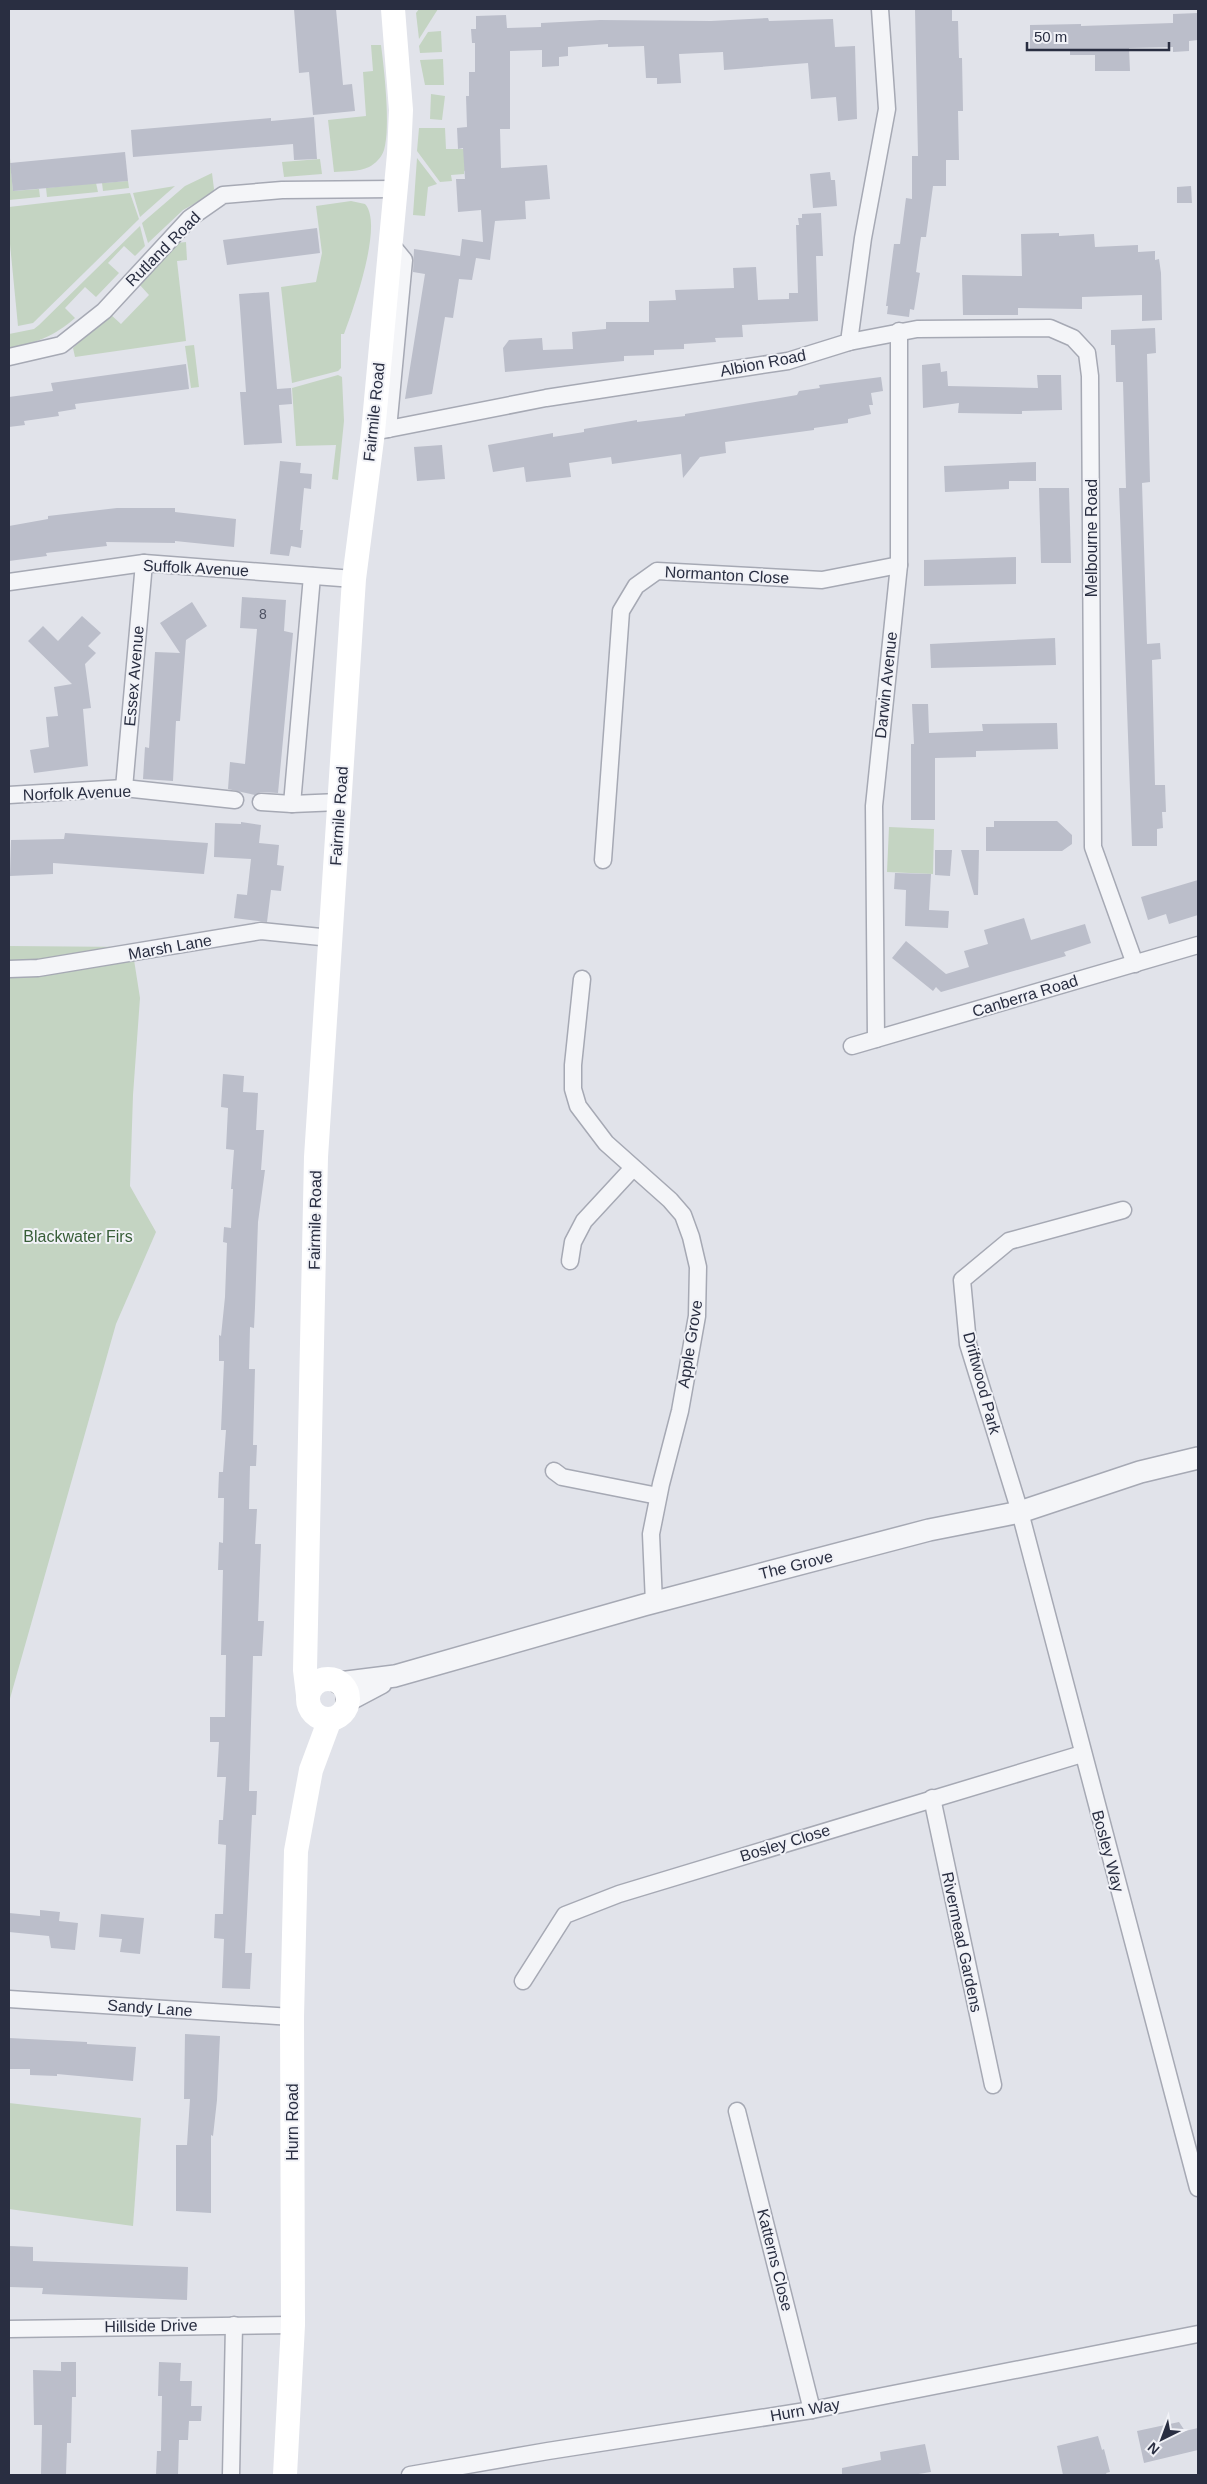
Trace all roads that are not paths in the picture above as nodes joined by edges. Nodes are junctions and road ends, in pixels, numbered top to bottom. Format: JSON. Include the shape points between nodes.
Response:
{"nodes":[{"id":1,"x":393,"y":9,"type":"edge"},
{"id":2,"x":880,"y":9,"type":"edge"},
{"id":3,"x":395,"y":189,"type":"junction"},
{"id":4,"x":899,"y":331,"type":"junction"},
{"id":5,"x":849,"y":342,"type":"junction"},
{"id":6,"x":9,"y":357,"type":"edge"},
{"id":7,"x":381,"y":430,"type":"junction"},
{"id":8,"x":144,"y":563,"type":"junction"},
{"id":9,"x":899,"y":565,"type":"junction"},
{"id":10,"x":312,"y":576,"type":"junction"},
{"id":11,"x":354,"y":578,"type":"junction"},
{"id":12,"x":9,"y":582,"type":"edge"},
{"id":13,"x":124,"y":788,"type":"junction"},
{"id":14,"x":9,"y":795,"type":"edge"},
{"id":15,"x":235,"y":800,"type":"dead end"},
{"id":16,"x":261,"y":802,"type":"dead end"},
{"id":17,"x":339,"y":802,"type":"junction"},
{"id":18,"x":292,"y":804,"type":"junction"},
{"id":19,"x":602,"y":860,"type":"dead end"},
{"id":20,"x":330,"y":938,"type":"junction"},
{"id":21,"x":1198,"y":945,"type":"edge"},
{"id":22,"x":1134,"y":964,"type":"junction"},
{"id":23,"x":9,"y":969,"type":"edge"},
{"id":24,"x":582,"y":978,"type":"dead end"},
{"id":25,"x":876,"y":1039,"type":"junction"},
{"id":26,"x":852,"y":1046,"type":"dead end"},
{"id":27,"x":634,"y":1168,"type":"junction"},
{"id":28,"x":1123,"y":1210,"type":"dead end"},
{"id":29,"x":570,"y":1261,"type":"dead end"},
{"id":30,"x":1198,"y":1458,"type":"edge"},
{"id":31,"x":554,"y":1472,"type":"dead end"},
{"id":32,"x":658,"y":1496,"type":"junction"},
{"id":33,"x":1020,"y":1512,"type":"junction"},
{"id":34,"x":654,"y":1603,"type":"junction"},
{"id":35,"x":306,"y":1625,"type":"junction"},
{"id":36,"x":338,"y":1688,"type":"junction"},
{"id":37,"x":317,"y":1709,"type":"junction"},
{"id":38,"x":1082,"y":1754,"type":"junction"},
{"id":39,"x":932,"y":1798,"type":"junction"},
{"id":40,"x":523,"y":1981,"type":"dead end"},
{"id":41,"x":9,"y":2000,"type":"edge"},
{"id":42,"x":292,"y":2017,"type":"junction"},
{"id":43,"x":993,"y":2085,"type":"dead end"},
{"id":44,"x":738,"y":2111,"type":"dead end"},
{"id":45,"x":1198,"y":2188,"type":"edge"},
{"id":46,"x":234,"y":2325,"type":"junction"},
{"id":47,"x":293,"y":2325,"type":"junction"},
{"id":48,"x":9,"y":2329,"type":"edge"},
{"id":49,"x":1198,"y":2334,"type":"edge"},
{"id":50,"x":812,"y":2410,"type":"junction"},
{"id":51,"x":231,"y":2475,"type":"edge"},
{"id":52,"x":285,"y":2475,"type":"edge"},
{"id":53,"x":410,"y":2475,"type":"edge"}],
"edges":[{"from":1,"to":3,"type":"main road","name":"Fairmile Road","via":[[401,110]]},
{"from":2,"to":5,"type":"street","via":[[887,109],[863,238]]},
{"from":3,"to":6,"type":"street","name":"Rutland Road","via":[[282,190],[223,195],[190,218],[104,310],[61,345]]},
{"from":3,"to":7,"type":"main road","name":"Fairmile Road"},
{"from":4,"to":5,"type":"street","name":"Melbourne Road"},
{"from":4,"to":9,"type":"street","name":"Darwin Avenue"},
{"from":4,"to":22,"type":"street","name":"Melbourne Road","via":[[1050,328],[1073,338],[1087,353],[1090,386],[1093,847]]},
{"from":5,"to":7,"type":"street","name":"Albion Road","via":[[788,361],[546,398]]},
{"from":7,"to":11,"type":"main road","name":"Fairmile Road"},
{"from":8,"to":10,"type":"street","name":"Suffolk Avenue"},
{"from":8,"to":12,"type":"street","name":"Suffolk Avenue"},
{"from":8,"to":13,"type":"street","name":"Essex Avenue"},
{"from":9,"to":19,"type":"street","name":"Normanton Close","via":[[822,580],[657,571],[636,586],[621,611],[612,841]]},
{"from":9,"to":25,"type":"street","name":"Darwin Avenue","via":[[874,806]]},
{"from":10,"to":11,"type":"street","name":"Suffolk Avenue"},
{"from":10,"to":18,"type":"street"},
{"from":11,"to":17,"type":"main road","name":"Fairmile Road"},
{"from":13,"to":14,"type":"street","name":"Norfolk Avenue"},
{"from":13,"to":15,"type":"street","name":"Norfolk Avenue"},
{"from":16,"to":18,"type":"street"},
{"from":17,"to":18,"type":"street"},
{"from":17,"to":20,"type":"main road","name":"Fairmile Road"},
{"from":20,"to":23,"type":"street","name":"Marsh Lane","via":[[261,931],[38,968]]},
{"from":20,"to":35,"type":"main road","name":"Fairmile Road","via":[[316,1157]]},
{"from":21,"to":22,"type":"street","name":"Canberra Road"},
{"from":22,"to":25,"type":"street","name":"Canberra Road"},
{"from":24,"to":27,"type":"street","name":"Apple Grove","via":[[573,1089],[578,1106],[589,1122],[606,1143]]},
{"from":25,"to":26,"type":"street","name":"Canberra Road"},
{"from":27,"to":29,"type":"street","via":[[584,1222],[573,1242]]},
{"from":27,"to":32,"type":"street","name":"Apple Grove","via":[[683,1215],[698,1267],[697,1316],[680,1411]]},
{"from":28,"to":33,"type":"street","name":"Driftwood Park","via":[[1009,1241],[962,1280],[968,1344]]},
{"from":30,"to":33,"type":"street","name":"The Grove","via":[[1140,1472]]},
{"from":31,"to":32,"type":"street","via":[[562,1477]]},
{"from":32,"to":34,"type":"street","name":"Apple Grove","via":[[651,1534]]},
{"from":33,"to":34,"type":"street","name":"The Grove","via":[[929,1530]]},
{"from":33,"to":38,"type":"street","name":"Bosley Way"},
{"from":34,"to":36,"type":"street","name":"The Grove","via":[[395,1676]]},
{"from":35,"to":36,"type":"main road","name":"Fairmile Road"},
{"from":35,"to":37,"type":"main road","name":"Fairmile Road","via":[[305,1670]]},
{"from":36,"to":37,"type":"main road","via":[[315,1684]]},
{"from":36,"to":37,"type":"main road","via":[[342,1713]]},
{"from":37,"to":42,"type":"main road","name":"Hurn Road","via":[[312,1770],[296,1851]]},
{"from":38,"to":39,"type":"street","name":"Bosley Close"},
{"from":38,"to":45,"type":"street","name":"Bosley Way"},
{"from":39,"to":40,"type":"street","name":"Bosley Close","via":[[619,1894],[565,1915]]},
{"from":39,"to":43,"type":"street","name":"Rivermead Gardens"},
{"from":41,"to":42,"type":"street","name":"Sandy Lane"},
{"from":42,"to":47,"type":"main road","name":"Hurn Road"},
{"from":44,"to":50,"type":"street","name":"Katterns Close"},
{"from":46,"to":47,"type":"street","name":"Hillside Drive"},
{"from":46,"to":48,"type":"street","name":"Hillside Drive"},
{"from":46,"to":51,"type":"street"},
{"from":47,"to":52,"type":"main road","name":"Hurn Road"},
{"from":49,"to":50,"type":"street","name":"Hurn Way"},
{"from":50,"to":53,"type":"street","name":"Hurn Way"}]}
